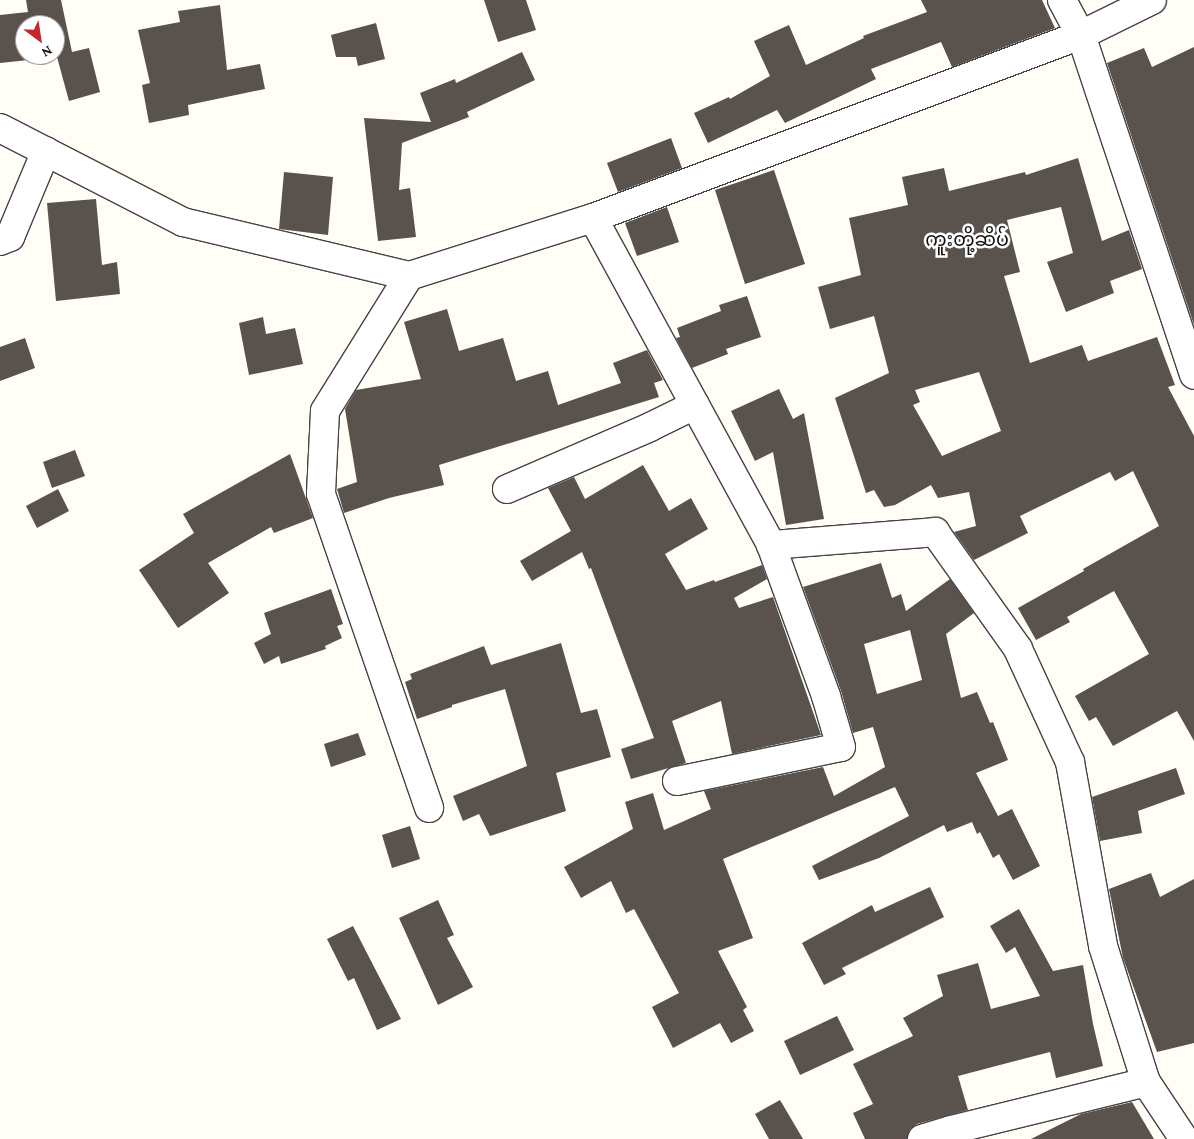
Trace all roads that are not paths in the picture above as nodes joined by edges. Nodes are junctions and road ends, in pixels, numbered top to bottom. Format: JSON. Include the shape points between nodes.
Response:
{"nodes":[{"id":1,"x":1062,"y":0,"type":"edge"},
{"id":2,"x":1152,"y":0,"type":"edge"},
{"id":3,"x":1081,"y":35,"type":"junction"},
{"id":4,"x":0,"y":128,"type":"edge"},
{"id":5,"x":46,"y":151,"type":"junction"},
{"id":6,"x":592,"y":218,"type":"junction"},
{"id":7,"x":0,"y":241,"type":"edge"},
{"id":8,"x":409,"y":276,"type":"junction"},
{"id":9,"x":1194,"y":376,"type":"edge"},
{"id":10,"x":695,"y":405,"type":"junction"},
{"id":11,"x":507,"y":489,"type":"dead end"},
{"id":12,"x":771,"y":545,"type":"junction"},
{"id":13,"x":677,"y":781,"type":"dead end"},
{"id":14,"x":429,"y":808,"type":"dead end"},
{"id":15,"x":1146,"y":1082,"type":"junction"},
{"id":16,"x":922,"y":1139,"type":"edge"},
{"id":17,"x":1184,"y":1139,"type":"edge"}],
"edges":[{"from":1,"to":3,"type":"street"},
{"from":2,"to":3,"type":"street"},
{"from":3,"to":6,"type":"street"},
{"from":3,"to":9,"type":"street"},
{"from":4,"to":5,"type":"street"},
{"from":5,"to":7,"type":"street","via":[[10,237]]},
{"from":5,"to":8,"type":"street","via":[[183,222]]},
{"from":6,"to":8,"type":"street"},
{"from":6,"to":10,"type":"street"},
{"from":8,"to":14,"type":"street","via":[[325,411],[321,494]]},
{"from":10,"to":11,"type":"street"},
{"from":10,"to":12,"type":"street"},
{"from":12,"to":13,"type":"street","via":[[826,696],[841,747]]},
{"from":12,"to":15,"type":"street","via":[[935,532],[1018,649],[1070,762],[1103,946]]},
{"from":15,"to":16,"type":"street"},
{"from":15,"to":17,"type":"street"}]}
